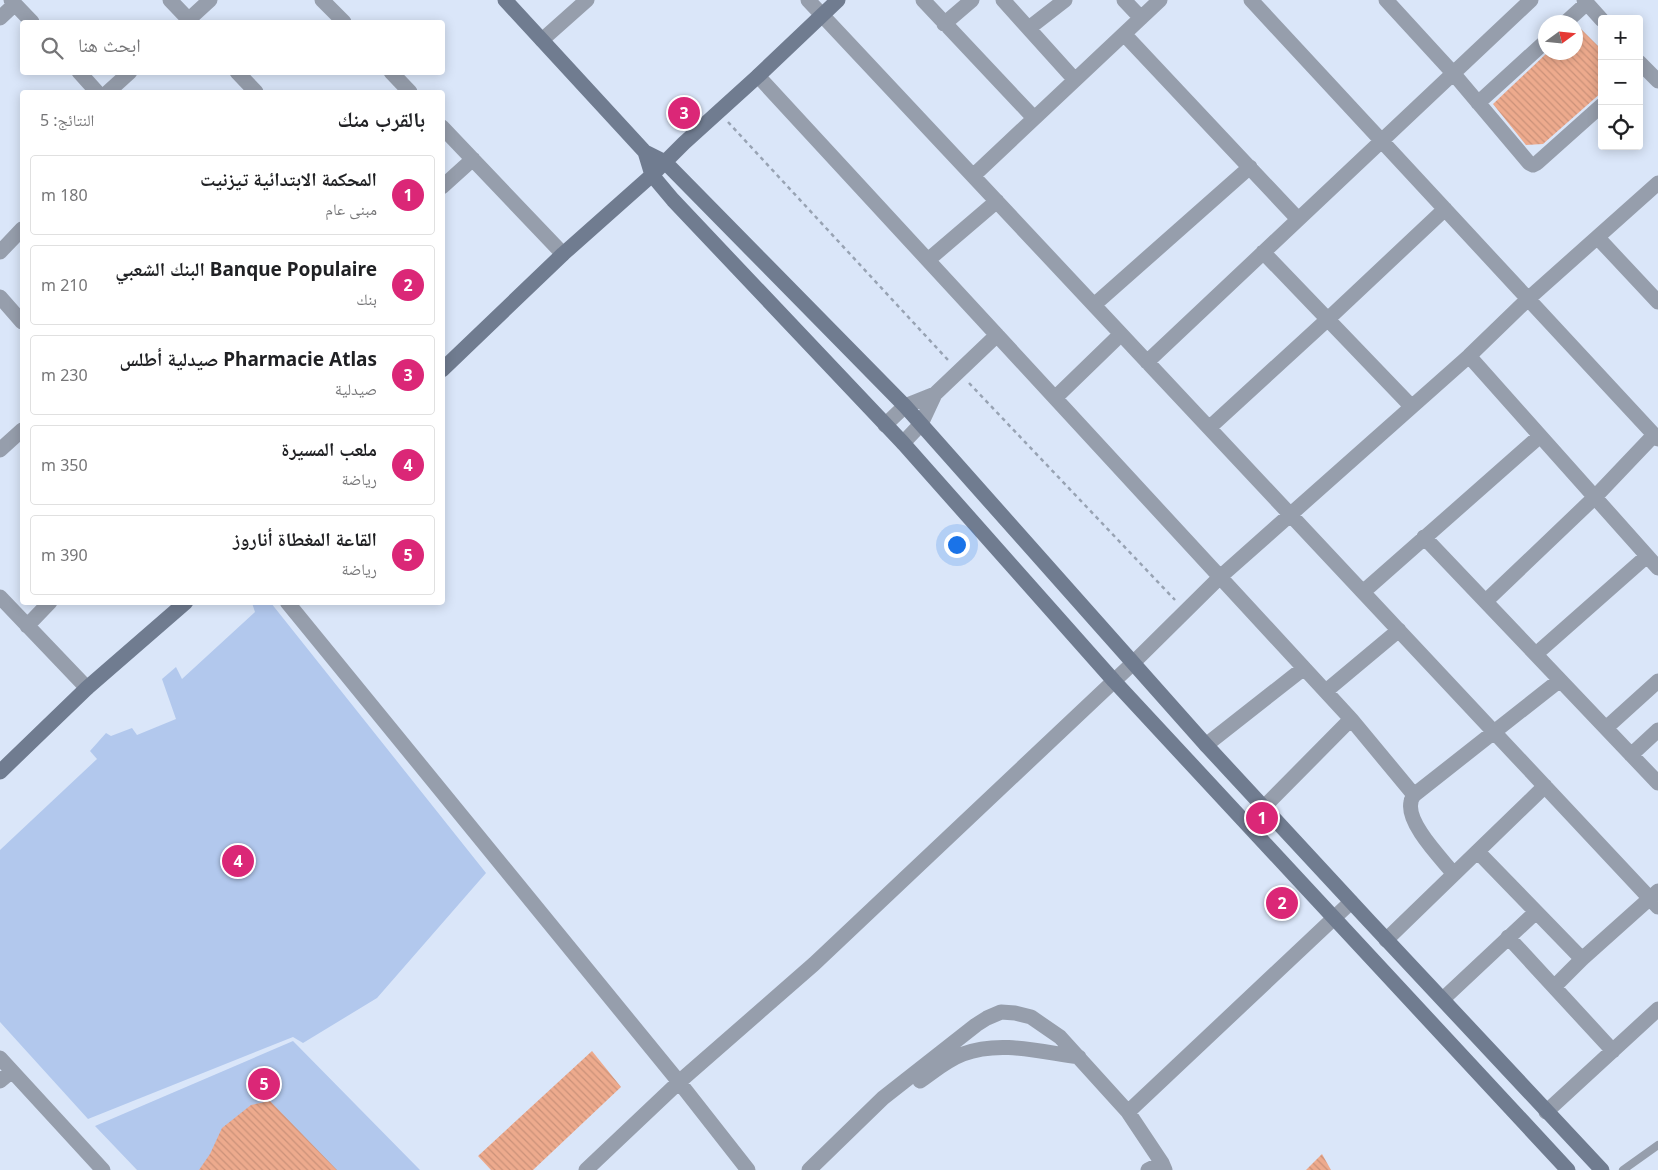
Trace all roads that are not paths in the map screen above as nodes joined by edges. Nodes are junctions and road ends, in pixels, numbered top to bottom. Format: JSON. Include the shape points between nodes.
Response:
{"nodes":[{"id":1,"x":170,"y":0,"type":"edge"},
{"id":2,"x":210,"y":0,"type":"edge"},
{"id":3,"x":322,"y":0,"type":"edge"},
{"id":4,"x":505,"y":0,"type":"edge"},
{"id":5,"x":587,"y":0,"type":"edge"},
{"id":6,"x":808,"y":0,"type":"edge"},
{"id":7,"x":838,"y":0,"type":"edge"},
{"id":8,"x":923,"y":0,"type":"edge"},
{"id":9,"x":972,"y":0,"type":"edge"},
{"id":10,"x":1003,"y":0,"type":"edge"},
{"id":11,"x":1065,"y":0,"type":"edge"},
{"id":12,"x":1124,"y":0,"type":"edge"},
{"id":13,"x":1160,"y":0,"type":"edge"},
{"id":14,"x":1251,"y":0,"type":"edge"},
{"id":15,"x":1386,"y":0,"type":"edge"},
{"id":16,"x":1528,"y":1,"type":"edge"},
{"id":17,"x":13,"y":2,"type":"edge"},
{"id":18,"x":1586,"y":2,"type":"edge"},
{"id":19,"x":822,"y":15,"type":"junction"},
{"id":20,"x":1573,"y":15,"type":"edge"},
{"id":21,"x":1598,"y":16,"type":"edge"},
{"id":22,"x":0,"y":18,"type":"edge"},
{"id":23,"x":1142,"y":18,"type":"junction"},
{"id":24,"x":30,"y":20,"type":"edge"},
{"id":25,"x":187,"y":20,"type":"edge"},
{"id":26,"x":191,"y":20,"type":"edge"},
{"id":27,"x":342,"y":20,"type":"edge"},
{"id":28,"x":944,"y":24,"type":"junction"},
{"id":29,"x":1029,"y":28,"type":"junction"},
{"id":30,"x":1124,"y":34,"type":"junction"},
{"id":31,"x":542,"y":40,"type":"junction"},
{"id":32,"x":1538,"y":48,"type":"edge"},
{"id":33,"x":1643,"y":69,"type":"edge"},
{"id":34,"x":1453,"y":73,"type":"junction"},
{"id":35,"x":82,"y":75,"type":"edge"},
{"id":36,"x":127,"y":75,"type":"edge"},
{"id":37,"x":241,"y":75,"type":"edge"},
{"id":38,"x":394,"y":75,"type":"edge"},
{"id":39,"x":758,"y":76,"type":"junction"},
{"id":40,"x":1075,"y":80,"type":"junction"},
{"id":41,"x":1658,"y":81,"type":"edge"},
{"id":42,"x":95,"y":90,"type":"edge"},
{"id":43,"x":110,"y":90,"type":"edge"},
{"id":44,"x":254,"y":90,"type":"edge"},
{"id":45,"x":408,"y":90,"type":"edge"},
{"id":46,"x":1478,"y":103,"type":"junction"},
{"id":47,"x":1598,"y":109,"type":"edge"},
{"id":48,"x":1034,"y":118,"type":"junction"},
{"id":49,"x":445,"y":130,"type":"edge"},
{"id":50,"x":1382,"y":140,"type":"junction"},
{"id":51,"x":645,"y":152,"type":"junction"},
{"id":52,"x":473,"y":159,"type":"junction"},
{"id":53,"x":665,"y":162,"type":"junction"},
{"id":54,"x":1250,"y":167,"type":"junction"},
{"id":55,"x":652,"y":175,"type":"junction"},
{"id":56,"x":973,"y":176,"type":"junction"},
{"id":57,"x":1658,"y":183,"type":"edge"},
{"id":58,"x":445,"y":184,"type":"edge"},
{"id":59,"x":996,"y":201,"type":"junction"},
{"id":60,"x":1445,"y":209,"type":"junction"},
{"id":61,"x":1298,"y":219,"type":"junction"},
{"id":62,"x":20,"y":231,"type":"edge"},
{"id":63,"x":1598,"y":238,"type":"junction"},
{"id":64,"x":0,"y":252,"type":"edge"},
{"id":65,"x":1263,"y":252,"type":"junction"},
{"id":66,"x":563,"y":254,"type":"junction"},
{"id":67,"x":928,"y":260,"type":"junction"},
{"id":68,"x":0,"y":298,"type":"edge"},
{"id":69,"x":1528,"y":299,"type":"junction"},
{"id":70,"x":1658,"y":302,"type":"edge"},
{"id":71,"x":1094,"y":305,"type":"junction"},
{"id":72,"x":1328,"y":319,"type":"junction"},
{"id":73,"x":20,"y":320,"type":"edge"},
{"id":74,"x":1121,"y":334,"type":"junction"},
{"id":75,"x":997,"y":335,"type":"junction"},
{"id":76,"x":1469,"y":356,"type":"junction"},
{"id":77,"x":1147,"y":362,"type":"junction"},
{"id":78,"x":445,"y":367,"type":"edge"},
{"id":79,"x":935,"y":394,"type":"junction"},
{"id":80,"x":1055,"y":398,"type":"junction"},
{"id":81,"x":905,"y":406,"type":"junction"},
{"id":82,"x":1411,"y":406,"type":"junction"},
{"id":83,"x":921,"y":424,"type":"junction"},
{"id":84,"x":885,"y":425,"type":"junction"},
{"id":85,"x":1209,"y":428,"type":"junction"},
{"id":86,"x":1540,"y":436,"type":"junction"},
{"id":87,"x":1656,"y":437,"type":"edge"},
{"id":88,"x":20,"y":438,"type":"edge"},
{"id":89,"x":903,"y":443,"type":"junction"},
{"id":90,"x":0,"y":450,"type":"edge"},
{"id":91,"x":1595,"y":497,"type":"junction"},
{"id":92,"x":1290,"y":515,"type":"junction"},
{"id":93,"x":1424,"y":537,"type":"junction"},
{"id":94,"x":1647,"y":556,"type":"junction"},
{"id":95,"x":1658,"y":568,"type":"edge"},
{"id":96,"x":1220,"y":577,"type":"junction"},
{"id":97,"x":1363,"y":592,"type":"junction"},
{"id":98,"x":0,"y":597,"type":"edge"},
{"id":99,"x":1486,"y":601,"type":"junction"},
{"id":100,"x":47,"y":605,"type":"edge"},
{"id":101,"x":183,"y":605,"type":"edge"},
{"id":102,"x":289,"y":605,"type":"edge"},
{"id":103,"x":27,"y":626,"type":"junction"},
{"id":104,"x":1399,"y":630,"type":"junction"},
{"id":105,"x":1536,"y":654,"type":"junction"},
{"id":106,"x":1132,"y":664,"type":"junction"},
{"id":107,"x":1304,"y":668,"type":"junction"},
{"id":108,"x":1114,"y":680,"type":"junction"},
{"id":109,"x":1560,"y":680,"type":"junction"},
{"id":110,"x":1658,"y":681,"type":"edge"},
{"id":111,"x":87,"y":688,"type":"junction"},
{"id":112,"x":1326,"y":691,"type":"junction"},
{"id":113,"x":1351,"y":719,"type":"junction"},
{"id":114,"x":1606,"y":728,"type":"junction"},
{"id":115,"x":1658,"y":730,"type":"edge"},
{"id":116,"x":1494,"y":732,"type":"junction"},
{"id":117,"x":1206,"y":744,"type":"junction"},
{"id":118,"x":1631,"y":755,"type":"junction"},
{"id":119,"x":0,"y":772,"type":"edge"},
{"id":120,"x":1658,"y":783,"type":"edge"},
{"id":121,"x":1545,"y":786,"type":"junction"},
{"id":122,"x":1414,"y":795,"type":"junction"},
{"id":123,"x":1264,"y":807,"type":"junction"},
{"id":124,"x":1478,"y":852,"type":"junction"},
{"id":125,"x":1453,"y":873,"type":"junction"},
{"id":126,"x":1655,"y":899,"type":"edge"},
{"id":127,"x":1351,"y":902,"type":"junction"},
{"id":128,"x":1536,"y":912,"type":"junction"},
{"id":129,"x":1335,"y":919,"type":"junction"},
{"id":130,"x":1508,"y":937,"type":"junction"},
{"id":131,"x":1386,"y":940,"type":"junction"},
{"id":132,"x":1582,"y":959,"type":"junction"},
{"id":133,"x":1554,"y":987,"type":"junction"},
{"id":134,"x":1443,"y":999,"type":"junction"},
{"id":135,"x":1658,"y":1009,"type":"edge"},
{"id":136,"x":958,"y":1040,"type":"junction"},
{"id":137,"x":1613,"y":1051,"type":"junction"},
{"id":138,"x":964,"y":1054,"type":"junction"},
{"id":139,"x":1079,"y":1057,"type":"junction"},
{"id":140,"x":0,"y":1058,"type":"edge"},
{"id":141,"x":12,"y":1071,"type":"junction"},
{"id":142,"x":1516,"y":1080,"type":"junction"},
{"id":143,"x":0,"y":1081,"type":"edge"},
{"id":144,"x":679,"y":1082,"type":"junction"},
{"id":145,"x":1500,"y":1096,"type":"junction"},
{"id":146,"x":883,"y":1098,"type":"junction"},
{"id":147,"x":1128,"y":1112,"type":"junction"},
{"id":148,"x":1546,"y":1112,"type":"junction"},
{"id":149,"x":1568,"y":1135,"type":"junction"},
{"id":150,"x":1656,"y":1150,"type":"edge"},
{"id":151,"x":1552,"y":1152,"type":"junction"},
{"id":152,"x":1163,"y":1166,"type":"edge"},
{"id":153,"x":103,"y":1170,"type":"edge"},
{"id":154,"x":586,"y":1170,"type":"edge"},
{"id":155,"x":748,"y":1170,"type":"edge"},
{"id":156,"x":809,"y":1170,"type":"edge"},
{"id":157,"x":1148,"y":1170,"type":"edge"},
{"id":158,"x":1568,"y":1170,"type":"edge"},
{"id":159,"x":1602,"y":1170,"type":"edge"},
{"id":160,"x":1622,"y":1170,"type":"edge"}],
"edges":[{"from":1,"to":25,"type":"street"},
{"from":2,"to":26,"type":"street"},
{"from":3,"to":27,"type":"street"},
{"from":4,"to":31,"type":"main road"},
{"from":5,"to":31,"type":"street"},
{"from":6,"to":19,"type":"street"},
{"from":7,"to":19,"type":"main road"},
{"from":8,"to":28,"type":"street"},
{"from":9,"to":28,"type":"street"},
{"from":10,"to":29,"type":"street"},
{"from":11,"to":29,"type":"street"},
{"from":12,"to":23,"type":"street"},
{"from":13,"to":23,"type":"street"},
{"from":14,"to":50,"type":"street"},
{"from":15,"to":34,"type":"street"},
{"from":16,"to":34,"type":"street"},
{"from":17,"to":22,"type":"street"},
{"from":17,"to":24,"type":"street"},
{"from":18,"to":20,"type":"street"},
{"from":18,"to":21,"type":"street"},
{"from":19,"to":39,"type":"main road"},
{"from":19,"to":56,"type":"street"},
{"from":23,"to":30,"type":"street"},
{"from":28,"to":48,"type":"street"},
{"from":29,"to":40,"type":"street"},
{"from":30,"to":40,"type":"street"},
{"from":30,"to":54,"type":"street"},
{"from":31,"to":51,"type":"main road"},
{"from":32,"to":46,"type":"street"},
{"from":33,"to":41,"type":"street"},
{"from":34,"to":46,"type":"street"},
{"from":34,"to":50,"type":"street"},
{"from":35,"to":42,"type":"street"},
{"from":36,"to":43,"type":"street"},
{"from":37,"to":44,"type":"street"},
{"from":38,"to":45,"type":"street"},
{"from":39,"to":53,"type":"main road"},
{"from":39,"to":67,"type":"street"},
{"from":40,"to":48,"type":"street"},
{"from":46,"to":47,"type":"street","via":[[1533,165]]},
{"from":48,"to":56,"type":"street"},
{"from":49,"to":52,"type":"street"},
{"from":50,"to":60,"type":"street"},
{"from":50,"to":61,"type":"street"},
{"from":51,"to":53,"type":"main road"},
{"from":51,"to":55,"type":"main road"},
{"from":52,"to":58,"type":"street"},
{"from":52,"to":66,"type":"street"},
{"from":53,"to":55,"type":"main road"},
{"from":53,"to":81,"type":"main road"},
{"from":54,"to":61,"type":"street"},
{"from":54,"to":71,"type":"street"},
{"from":55,"to":66,"type":"main road"},
{"from":55,"to":84,"type":"main road"},
{"from":56,"to":59,"type":"street"},
{"from":57,"to":63,"type":"street"},
{"from":59,"to":67,"type":"street"},
{"from":59,"to":71,"type":"street"},
{"from":60,"to":69,"type":"street"},
{"from":60,"to":72,"type":"street"},
{"from":61,"to":65,"type":"street"},
{"from":62,"to":64,"type":"street"},
{"from":63,"to":69,"type":"street"},
{"from":63,"to":70,"type":"street"},
{"from":65,"to":72,"type":"street"},
{"from":65,"to":77,"type":"street"},
{"from":66,"to":78,"type":"main road"},
{"from":67,"to":75,"type":"street"},
{"from":68,"to":73,"type":"street"},
{"from":69,"to":76,"type":"street"},
{"from":69,"to":87,"type":"street"},
{"from":71,"to":74,"type":"street"},
{"from":72,"to":82,"type":"street"},
{"from":72,"to":85,"type":"street"},
{"from":74,"to":77,"type":"street"},
{"from":74,"to":80,"type":"street"},
{"from":75,"to":79,"type":"street"},
{"from":75,"to":80,"type":"street"},
{"from":76,"to":82,"type":"street"},
{"from":76,"to":86,"type":"street"},
{"from":77,"to":85,"type":"street"},
{"from":79,"to":81,"type":"street"},
{"from":79,"to":83,"type":"street"},
{"from":80,"to":96,"type":"street"},
{"from":81,"to":83,"type":"main road"},
{"from":81,"to":84,"type":"street"},
{"from":82,"to":92,"type":"street"},
{"from":83,"to":89,"type":"street"},
{"from":83,"to":106,"type":"main road"},
{"from":84,"to":89,"type":"main road"},
{"from":85,"to":92,"type":"street"},
{"from":86,"to":91,"type":"street"},
{"from":86,"to":93,"type":"street"},
{"from":87,"to":91,"type":"street"},
{"from":88,"to":90,"type":"street"},
{"from":89,"to":108,"type":"main road"},
{"from":91,"to":94,"type":"street"},
{"from":91,"to":99,"type":"street"},
{"from":92,"to":96,"type":"street"},
{"from":92,"to":97,"type":"street"},
{"from":93,"to":97,"type":"street"},
{"from":93,"to":99,"type":"street"},
{"from":94,"to":95,"type":"street"},
{"from":94,"to":105,"type":"street"},
{"from":96,"to":106,"type":"street"},
{"from":96,"to":107,"type":"street"},
{"from":97,"to":104,"type":"street"},
{"from":98,"to":103,"type":"street"},
{"from":99,"to":105,"type":"street"},
{"from":100,"to":103,"type":"street"},
{"from":101,"to":111,"type":"main road"},
{"from":102,"to":144,"type":"street"},
{"from":103,"to":111,"type":"street"},
{"from":104,"to":112,"type":"street"},
{"from":104,"to":116,"type":"street"},
{"from":105,"to":109,"type":"street"},
{"from":106,"to":108,"type":"street"},
{"from":106,"to":117,"type":"main road"},
{"from":107,"to":112,"type":"street"},
{"from":107,"to":117,"type":"street"},
{"from":108,"to":129,"type":"main road"},
{"from":108,"to":144,"type":"street","via":[[814,964]]},
{"from":109,"to":114,"type":"street"},
{"from":109,"to":116,"type":"street"},
{"from":110,"to":114,"type":"street"},
{"from":111,"to":119,"type":"main road"},
{"from":112,"to":113,"type":"street"},
{"from":113,"to":122,"type":"street"},
{"from":113,"to":123,"type":"street"},
{"from":114,"to":118,"type":"street"},
{"from":115,"to":118,"type":"street"},
{"from":116,"to":121,"type":"street"},
{"from":116,"to":122,"type":"street"},
{"from":117,"to":123,"type":"main road"},
{"from":118,"to":120,"type":"street"},
{"from":121,"to":124,"type":"street"},
{"from":121,"to":126,"type":"street"},
{"from":122,"to":125,"type":"street","via":[[1410,803],[1413,817],[1422,834]]},
{"from":123,"to":127,"type":"main road"},
{"from":124,"to":125,"type":"street"},
{"from":124,"to":128,"type":"street"},
{"from":125,"to":131,"type":"street"},
{"from":126,"to":132,"type":"street"},
{"from":127,"to":129,"type":"street"},
{"from":127,"to":131,"type":"main road"},
{"from":128,"to":130,"type":"street"},
{"from":128,"to":132,"type":"street"},
{"from":129,"to":145,"type":"main road"},
{"from":129,"to":147,"type":"street"},
{"from":130,"to":133,"type":"street"},
{"from":130,"to":134,"type":"street"},
{"from":131,"to":134,"type":"main road"},
{"from":132,"to":133,"type":"street"},
{"from":133,"to":137,"type":"street"},
{"from":134,"to":142,"type":"main road"},
{"from":135,"to":137,"type":"street"},
{"from":136,"to":138,"type":"street"},
{"from":136,"to":139,"type":"street","via":[[987,1018],[1001,1012],[1015,1013],[1042,1024]]},
{"from":136,"to":146,"type":"street"},
{"from":137,"to":148,"type":"street"},
{"from":138,"to":139,"type":"street","via":[[1014,1048]]},
{"from":138,"to":146,"type":"street","via":[[898,1098]]},
{"from":139,"to":147,"type":"street"},
{"from":140,"to":141,"type":"street"},
{"from":141,"to":143,"type":"street"},
{"from":141,"to":153,"type":"street"},
{"from":142,"to":145,"type":"main road"},
{"from":142,"to":148,"type":"main road"},
{"from":144,"to":154,"type":"street"},
{"from":144,"to":155,"type":"street"},
{"from":145,"to":151,"type":"main road"},
{"from":146,"to":156,"type":"street"},
{"from":147,"to":152,"type":"street"},
{"from":148,"to":149,"type":"main road"},
{"from":149,"to":151,"type":"main road"},
{"from":149,"to":159,"type":"main road"},
{"from":150,"to":160,"type":"lane"},
{"from":151,"to":158,"type":"main road"},
{"from":152,"to":157,"type":"street"}]}
